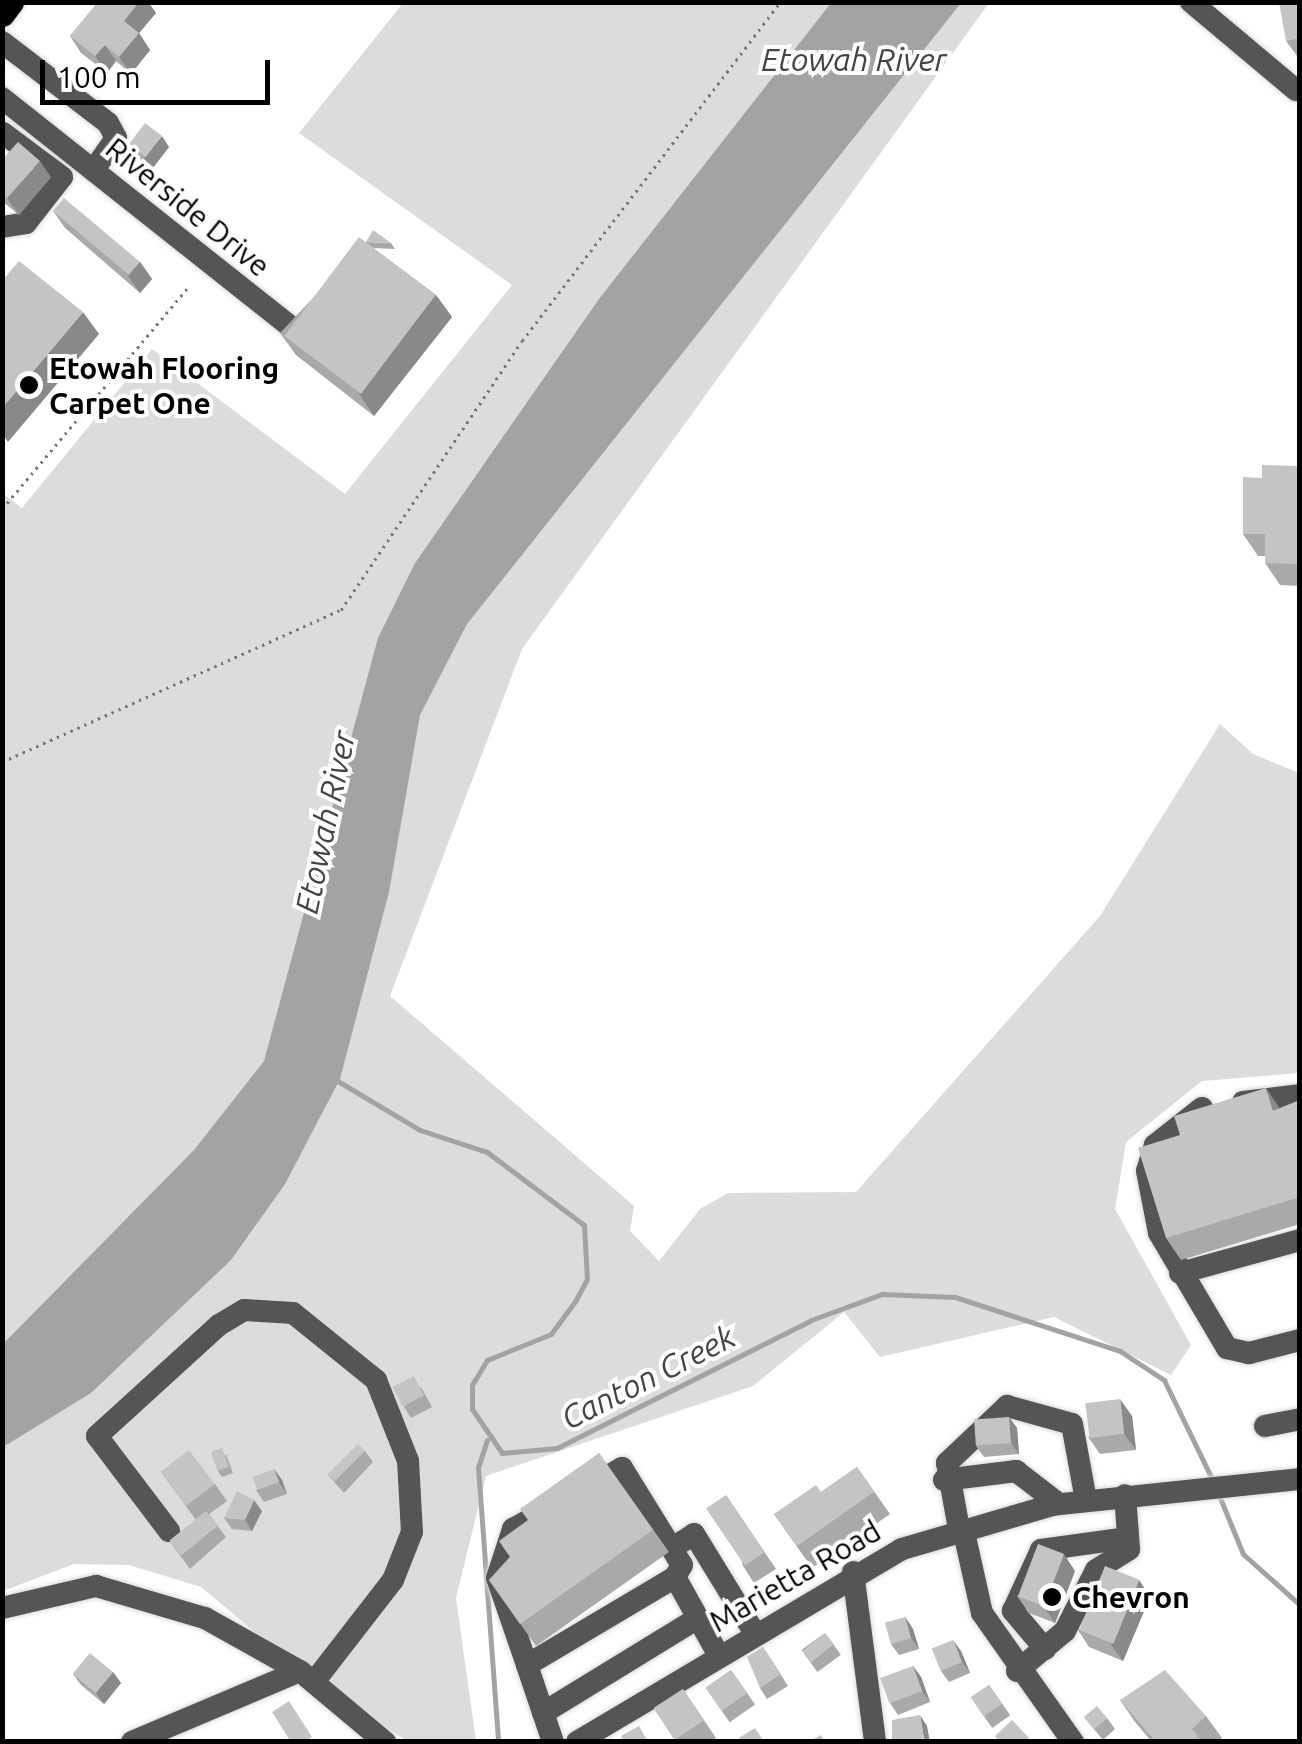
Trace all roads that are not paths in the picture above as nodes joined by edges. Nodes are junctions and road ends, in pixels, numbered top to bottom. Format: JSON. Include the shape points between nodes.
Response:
{"nodes":[{"id":1,"x":12,"y":2,"type":"edge"},
{"id":2,"x":1191,"y":2,"type":"edge"},
{"id":3,"x":2,"y":14,"type":"edge"},
{"id":4,"x":1217,"y":14,"type":"edge"},
{"id":5,"x":2,"y":42,"type":"edge"},
{"id":6,"x":1296,"y":90,"type":"dead end"},
{"id":7,"x":11,"y":104,"type":"edge"},
{"id":8,"x":3,"y":133,"type":"edge"},
{"id":9,"x":94,"y":170,"type":"junction"},
{"id":10,"x":2,"y":227,"type":"edge"},
{"id":11,"x":290,"y":326,"type":"edge"},
{"id":12,"x":1300,"y":1095,"type":"edge"},
{"id":13,"x":1300,"y":1240,"type":"edge"},
{"id":14,"x":1180,"y":1273,"type":"junction"},
{"id":15,"x":1300,"y":1340,"type":"edge"},
{"id":16,"x":1300,"y":1419,"type":"edge"},
{"id":17,"x":1266,"y":1426,"type":"dead end"},
{"id":18,"x":1000,"y":1470,"type":"junction"},
{"id":19,"x":1032,"y":1474,"type":"junction"},
{"id":20,"x":1082,"y":1474,"type":"junction"},
{"id":21,"x":1300,"y":1479,"type":"edge"},
{"id":22,"x":944,"y":1480,"type":"junction"},
{"id":23,"x":1124,"y":1495,"type":"junction"},
{"id":24,"x":1086,"y":1500,"type":"junction"},
{"id":25,"x":1059,"y":1504,"type":"junction"},
{"id":26,"x":1010,"y":1514,"type":"junction"},
{"id":27,"x":961,"y":1529,"type":"junction"},
{"id":28,"x":169,"y":1530,"type":"dead end"},
{"id":29,"x":1128,"y":1538,"type":"junction"},
{"id":30,"x":672,"y":1548,"type":"junction"},
{"id":31,"x":853,"y":1572,"type":"junction"},
{"id":32,"x":675,"y":1578,"type":"junction"},
{"id":33,"x":2,"y":1608,"type":"edge"},
{"id":34,"x":698,"y":1618,"type":"junction"},
{"id":35,"x":754,"y":1632,"type":"junction"},
{"id":36,"x":1044,"y":1649,"type":"junction"},
{"id":37,"x":718,"y":1654,"type":"junction"},
{"id":38,"x":527,"y":1664,"type":"junction"},
{"id":39,"x":1017,"y":1671,"type":"junction"},
{"id":40,"x":307,"y":1677,"type":"junction"},
{"id":41,"x":543,"y":1712,"type":"junction"},
{"id":42,"x":132,"y":1742,"type":"edge"},
{"id":43,"x":384,"y":1742,"type":"edge"},
{"id":44,"x":553,"y":1742,"type":"edge"},
{"id":45,"x":576,"y":1742,"type":"edge"},
{"id":46,"x":876,"y":1742,"type":"edge"},
{"id":47,"x":1073,"y":1742,"type":"edge"}],
"edges":[{"from":1,"to":3,"type":"main road"},
{"from":2,"to":4,"type":"street"},
{"from":4,"to":6,"type":"street"},
{"from":5,"to":9,"type":"street","via":[[115,132]]},
{"from":7,"to":8,"type":"street"},
{"from":7,"to":9,"type":"street","name":"Riverside Drive"},
{"from":8,"to":10,"type":"street","via":[[62,177],[26,224]]},
{"from":9,"to":11,"type":"street","name":"Riverside Drive"},
{"from":12,"to":14,"type":"street","via":[[1205,1107],[1155,1146],[1147,1171],[1160,1233]]},
{"from":13,"to":14,"type":"street"},
{"from":14,"to":15,"type":"street","via":[[1227,1348],[1258,1350]]},
{"from":16,"to":17,"type":"street"},
{"from":18,"to":19,"type":"street"},
{"from":18,"to":22,"type":"street"},
{"from":18,"to":26,"type":"street"},
{"from":19,"to":20,"type":"street"},
{"from":19,"to":25,"type":"street"},
{"from":20,"to":22,"type":"street","via":[[1076,1434],[1062,1415],[1007,1406],[956,1448]]},
{"from":20,"to":24,"type":"street"},
{"from":21,"to":23,"type":"street","name":"Marietta Road"},
{"from":22,"to":27,"type":"street"},
{"from":23,"to":24,"type":"street","name":"Marietta Road"},
{"from":23,"to":29,"type":"street"},
{"from":24,"to":25,"type":"street","name":"Marietta Road"},
{"from":25,"to":26,"type":"street","name":"Marietta Road"},
{"from":26,"to":27,"type":"street","name":"Marietta Road"},
{"from":27,"to":31,"type":"street","name":"Marietta Road"},
{"from":27,"to":39,"type":"street","via":[[966,1576]]},
{"from":28,"to":40,"type":"street","via":[[97,1436],[219,1324],[244,1310],[293,1313],[376,1380],[408,1461],[412,1532],[393,1580]]},
{"from":29,"to":36,"type":"street","via":[[1129,1548],[1096,1570],[1065,1631]]},
{"from":29,"to":36,"type":"street","via":[[1041,1550],[1012,1610]]},
{"from":30,"to":32,"type":"street","via":[[682,1564]]},
{"from":30,"to":35,"type":"street","via":[[694,1534]]},
{"from":30,"to":38,"type":"street","via":[[622,1468],[514,1529],[497,1596]]},
{"from":31,"to":35,"type":"street","name":"Marietta Road"},
{"from":31,"to":46,"type":"street"},
{"from":32,"to":34,"type":"street"},
{"from":32,"to":38,"type":"street"},
{"from":33,"to":40,"type":"street","via":[[39,1594],[122,1589],[205,1618]]},
{"from":34,"to":37,"type":"street"},
{"from":34,"to":41,"type":"street"},
{"from":35,"to":37,"type":"street","name":"Marietta Road"},
{"from":36,"to":39,"type":"street"},
{"from":37,"to":45,"type":"street","name":"Marietta Road"},
{"from":38,"to":41,"type":"street"},
{"from":39,"to":47,"type":"street"},
{"from":40,"to":42,"type":"street"},
{"from":40,"to":43,"type":"street"},
{"from":41,"to":44,"type":"street"}]}
